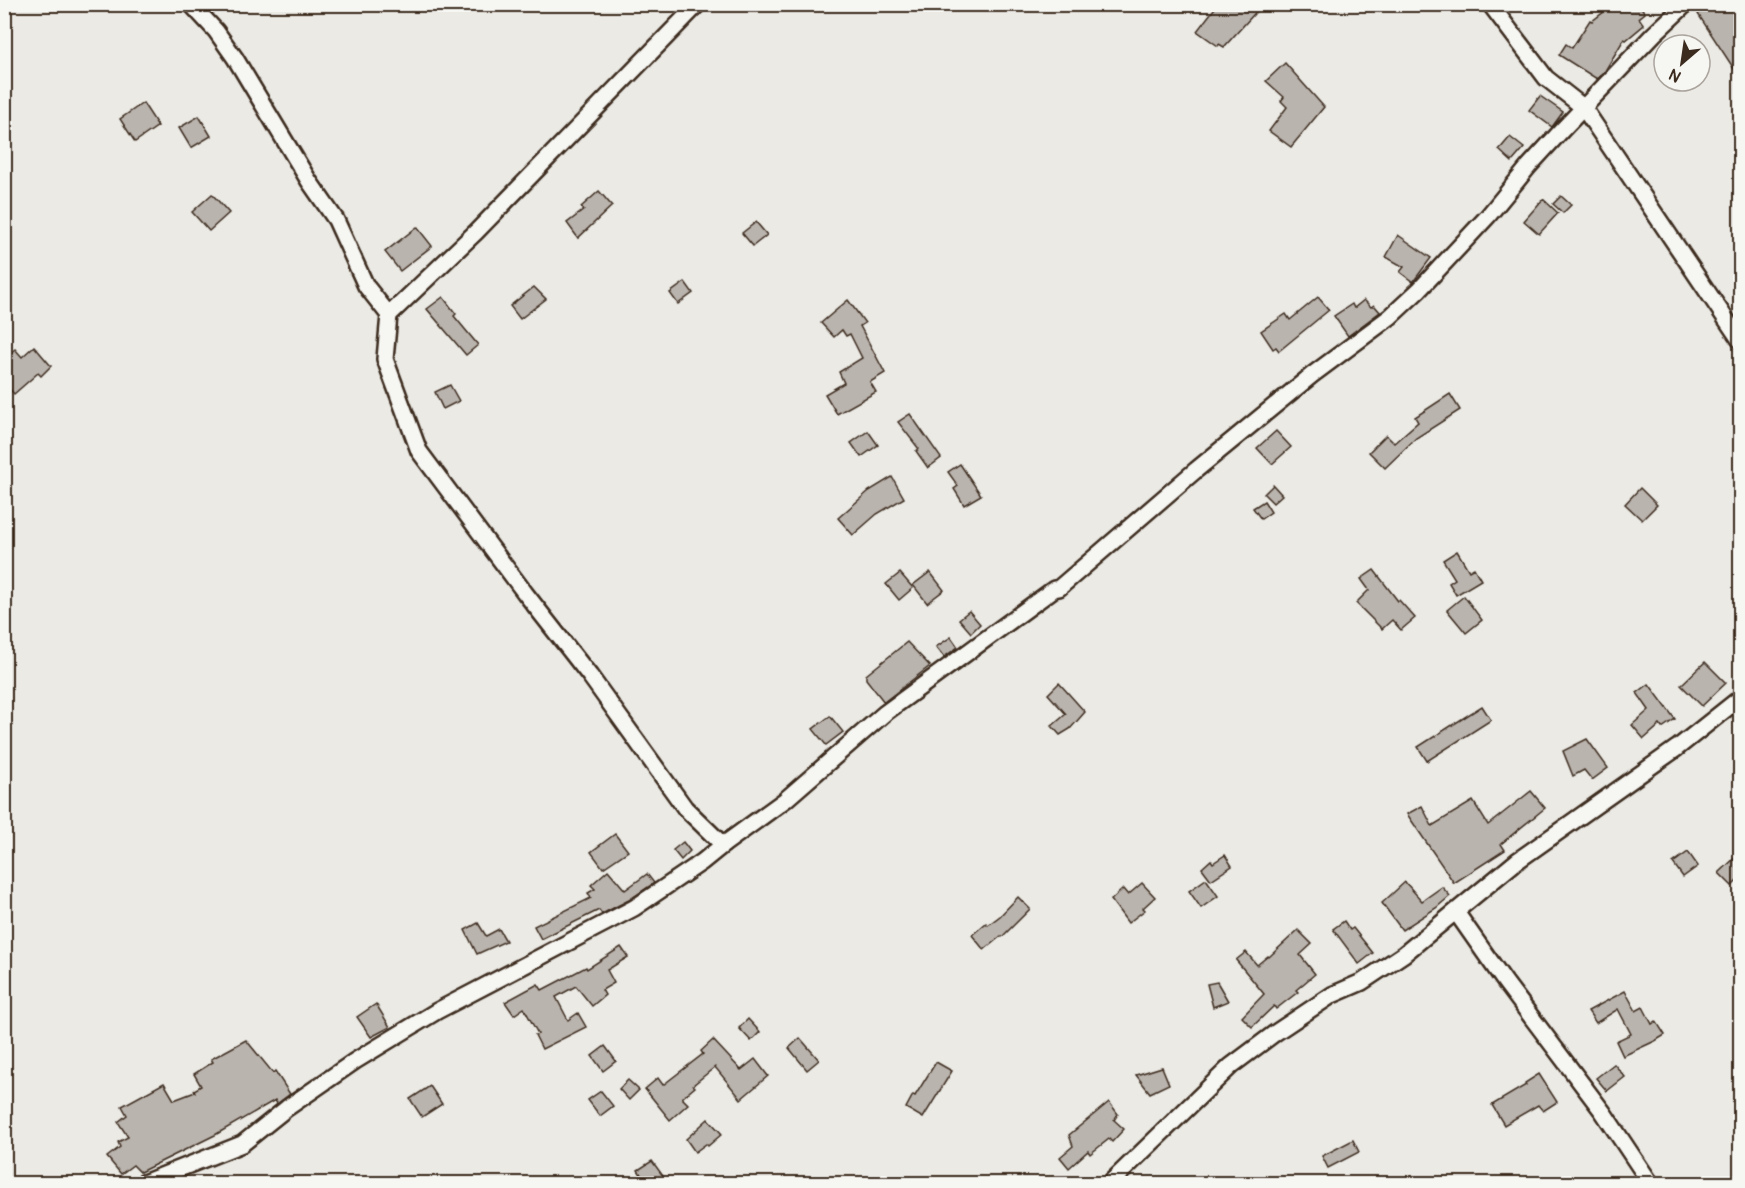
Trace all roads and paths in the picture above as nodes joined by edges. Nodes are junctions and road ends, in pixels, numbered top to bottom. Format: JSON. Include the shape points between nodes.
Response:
{"nodes":[{"id":1,"x":191,"y":4,"type":"edge"},
{"id":2,"x":698,"y":4,"type":"edge"},
{"id":3,"x":1491,"y":4,"type":"edge"},
{"id":4,"x":1686,"y":4,"type":"edge"},
{"id":5,"x":1583,"y":107,"type":"junction"},
{"id":6,"x":389,"y":315,"type":"junction"},
{"id":7,"x":1740,"y":340,"type":"edge"},
{"id":8,"x":1740,"y":698,"type":"edge"},
{"id":9,"x":723,"y":844,"type":"junction"},
{"id":10,"x":1456,"y":912,"type":"junction"},
{"id":11,"x":141,"y":1184,"type":"edge"},
{"id":12,"x":1109,"y":1184,"type":"edge"},
{"id":13,"x":1651,"y":1184,"type":"edge"}],
"edges":[{"from":1,"to":6,"type":"street","via":[[235,58],[336,220],[366,286]]},
{"from":2,"to":6,"type":"street","via":[[476,232]]},
{"from":3,"to":5,"type":"street","via":[[1546,78]]},
{"from":4,"to":5,"type":"street"},
{"from":5,"to":7,"type":"street"},
{"from":5,"to":9,"type":"street","via":[[1464,242],[1390,317],[1312,375],[1059,588],[885,713],[784,800]]},
{"from":6,"to":9,"type":"street","via":[[385,359],[420,451],[685,808]]},
{"from":8,"to":10,"type":"street","via":[[1677,748],[1517,861]]},
{"from":9,"to":11,"type":"street","via":[[634,908],[437,1011],[355,1061],[242,1144]]},
{"from":10,"to":12,"type":"street","via":[[1404,954],[1362,982],[1332,994],[1231,1066]]},
{"from":10,"to":13,"type":"street"}]}
